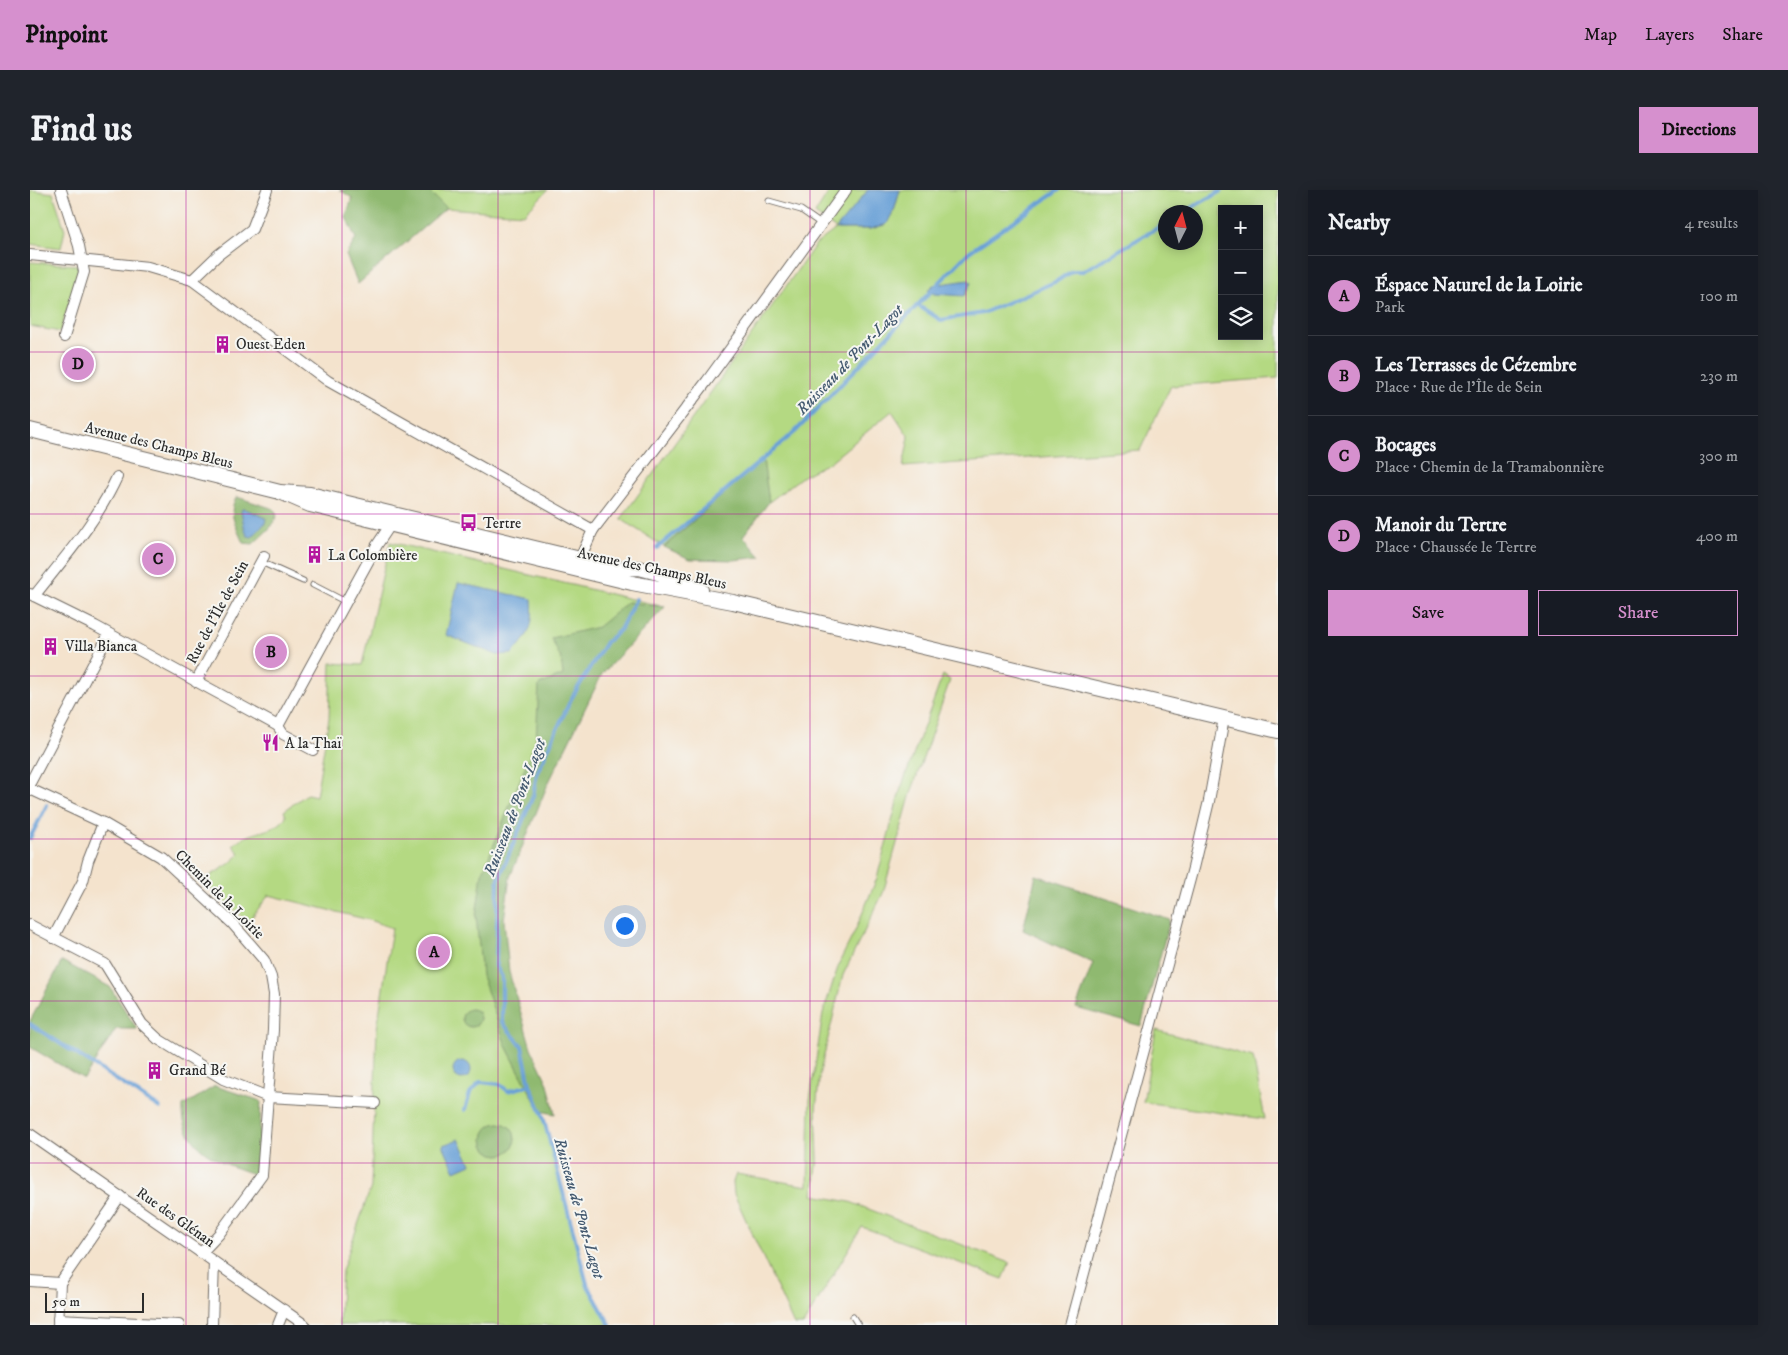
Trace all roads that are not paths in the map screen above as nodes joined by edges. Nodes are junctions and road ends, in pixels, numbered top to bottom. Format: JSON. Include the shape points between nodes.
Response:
{"nodes":[{"id":1,"x":61,"y":190,"type":"edge"},
{"id":2,"x":267,"y":190,"type":"edge"},
{"id":3,"x":846,"y":190,"type":"edge"},
{"id":4,"x":769,"y":201,"type":"dead end"},
{"id":5,"x":822,"y":224,"type":"junction"},
{"id":6,"x":30,"y":255,"type":"edge"},
{"id":7,"x":82,"y":260,"type":"junction"},
{"id":8,"x":192,"y":280,"type":"junction"},
{"id":9,"x":64,"y":337,"type":"dead end"},
{"id":10,"x":30,"y":430,"type":"edge"},
{"id":11,"x":117,"y":477,"type":"dead end"},
{"id":12,"x":280,"y":492,"type":"junction"},
{"id":13,"x":415,"y":520,"type":"junction"},
{"id":14,"x":391,"y":524,"type":"junction"},
{"id":15,"x":593,"y":530,"type":"junction"},
{"id":16,"x":262,"y":559,"type":"joint"},
{"id":17,"x":580,"y":564,"type":"junction"},
{"id":18,"x":303,"y":581,"type":"dead end"},
{"id":19,"x":314,"y":585,"type":"dead end"},
{"id":20,"x":32,"y":595,"type":"edge"},
{"id":21,"x":346,"y":602,"type":"junction"},
{"id":22,"x":109,"y":634,"type":"junction"},
{"id":23,"x":196,"y":682,"type":"junction"},
{"id":24,"x":1224,"y":718,"type":"junction"},
{"id":25,"x":278,"y":726,"type":"junction"},
{"id":26,"x":1278,"y":731,"type":"edge"},
{"id":27,"x":314,"y":750,"type":"dead end"},
{"id":28,"x":30,"y":783,"type":"edge"},
{"id":29,"x":30,"y":789,"type":"edge"},
{"id":30,"x":103,"y":823,"type":"junction"},
{"id":31,"x":30,"y":925,"type":"edge"},
{"id":32,"x":53,"y":938,"type":"junction"},
{"id":33,"x":268,"y":1097,"type":"junction"},
{"id":34,"x":375,"y":1103,"type":"dead end"},
{"id":35,"x":30,"y":1134,"type":"edge"},
{"id":36,"x":120,"y":1196,"type":"junction"},
{"id":37,"x":202,"y":1253,"type":"junction"},
{"id":38,"x":214,"y":1262,"type":"junction"},
{"id":39,"x":30,"y":1281,"type":"edge"},
{"id":40,"x":60,"y":1283,"type":"junction"},
{"id":41,"x":284,"y":1310,"type":"junction"},
{"id":42,"x":853,"y":1317,"type":"dead end"},
{"id":43,"x":58,"y":1322,"type":"edge"},
{"id":44,"x":179,"y":1325,"type":"edge"},
{"id":45,"x":212,"y":1325,"type":"edge"},
{"id":46,"x":278,"y":1325,"type":"edge"},
{"id":47,"x":305,"y":1325,"type":"edge"},
{"id":48,"x":858,"y":1325,"type":"edge"},
{"id":49,"x":1070,"y":1325,"type":"edge"}],
"edges":[{"from":1,"to":7,"type":"street"},
{"from":2,"to":8,"type":"street","via":[[252,229]]},
{"from":3,"to":5,"type":"street"},
{"from":4,"to":5,"type":"lane","via":[[801,210]]},
{"from":5,"to":15,"type":"street"},
{"from":6,"to":7,"type":"street"},
{"from":7,"to":8,"type":"street","via":[[148,266]]},
{"from":7,"to":9,"type":"street","via":[[84,272]]},
{"from":8,"to":15,"type":"street","via":[[328,381]]},
{"from":10,"to":12,"type":"main road","name":"Avenue des Champs Bleus"},
{"from":11,"to":20,"type":"street","via":[[99,512]]},
{"from":12,"to":13,"type":"main road","name":"Avenue des Champs Bleus","via":[[310,494]]},
{"from":12,"to":14,"type":"main road","name":"Avenue des Champs Bleus","via":[[310,505]]},
{"from":13,"to":14,"type":"main road","name":"Avenue des Champs Bleus","via":[[408,522],[392,518]]},
{"from":13,"to":17,"type":"main road","name":"Avenue des Champs Bleus"},
{"from":14,"to":17,"type":"main road","name":"Avenue des Champs Bleus"},
{"from":14,"to":21,"type":"street"},
{"from":15,"to":17,"type":"street"},
{"from":16,"to":18,"type":"lane"},
{"from":16,"to":23,"type":"street","name":"Rue de l'Île de Sein"},
{"from":17,"to":24,"type":"main road","name":"Avenue des Champs Bleus","via":[[678,593],[733,602]]},
{"from":19,"to":21,"type":"lane"},
{"from":20,"to":22,"type":"street","name":"Rue de l'Île de Sein"},
{"from":21,"to":25,"type":"street"},
{"from":22,"to":23,"type":"street","name":"Rue de l'Île de Sein"},
{"from":22,"to":28,"type":"street"},
{"from":23,"to":25,"type":"street","name":"Rue de l'Île de Sein"},
{"from":24,"to":26,"type":"main road","name":"Avenue des Champs Bleus"},
{"from":24,"to":49,"type":"street","via":[[1193,868]]},
{"from":25,"to":27,"type":"street","name":"Rue de l'Île de Sein","via":[[283,734]]},
{"from":29,"to":30,"type":"street","name":"Chemin de la Loirie"},
{"from":30,"to":32,"type":"street","via":[[83,882]]},
{"from":30,"to":33,"type":"street","name":"Chemin de la Loirie","via":[[161,857],[232,923],[264,960],[274,994]]},
{"from":31,"to":32,"type":"street"},
{"from":32,"to":33,"type":"street","via":[[105,964],[142,1024],[158,1038],[223,1079]]},
{"from":33,"to":34,"type":"street"},
{"from":33,"to":37,"type":"street","name":"Chemin de la Loirie","via":[[262,1176]]},
{"from":35,"to":36,"type":"street","name":"Rue des Glénan"},
{"from":36,"to":37,"type":"street","name":"Rue des Glénan"},
{"from":36,"to":40,"type":"street"},
{"from":37,"to":38,"type":"street","name":"Rue des Glénan"},
{"from":38,"to":41,"type":"street","name":"Rue des Glénan"},
{"from":38,"to":45,"type":"street"},
{"from":39,"to":40,"type":"street"},
{"from":40,"to":43,"type":"street"},
{"from":41,"to":46,"type":"street"},
{"from":41,"to":47,"type":"street","name":"Rue des Glénan"},
{"from":42,"to":48,"type":"lane"},
{"from":43,"to":44,"type":"street"}]}
